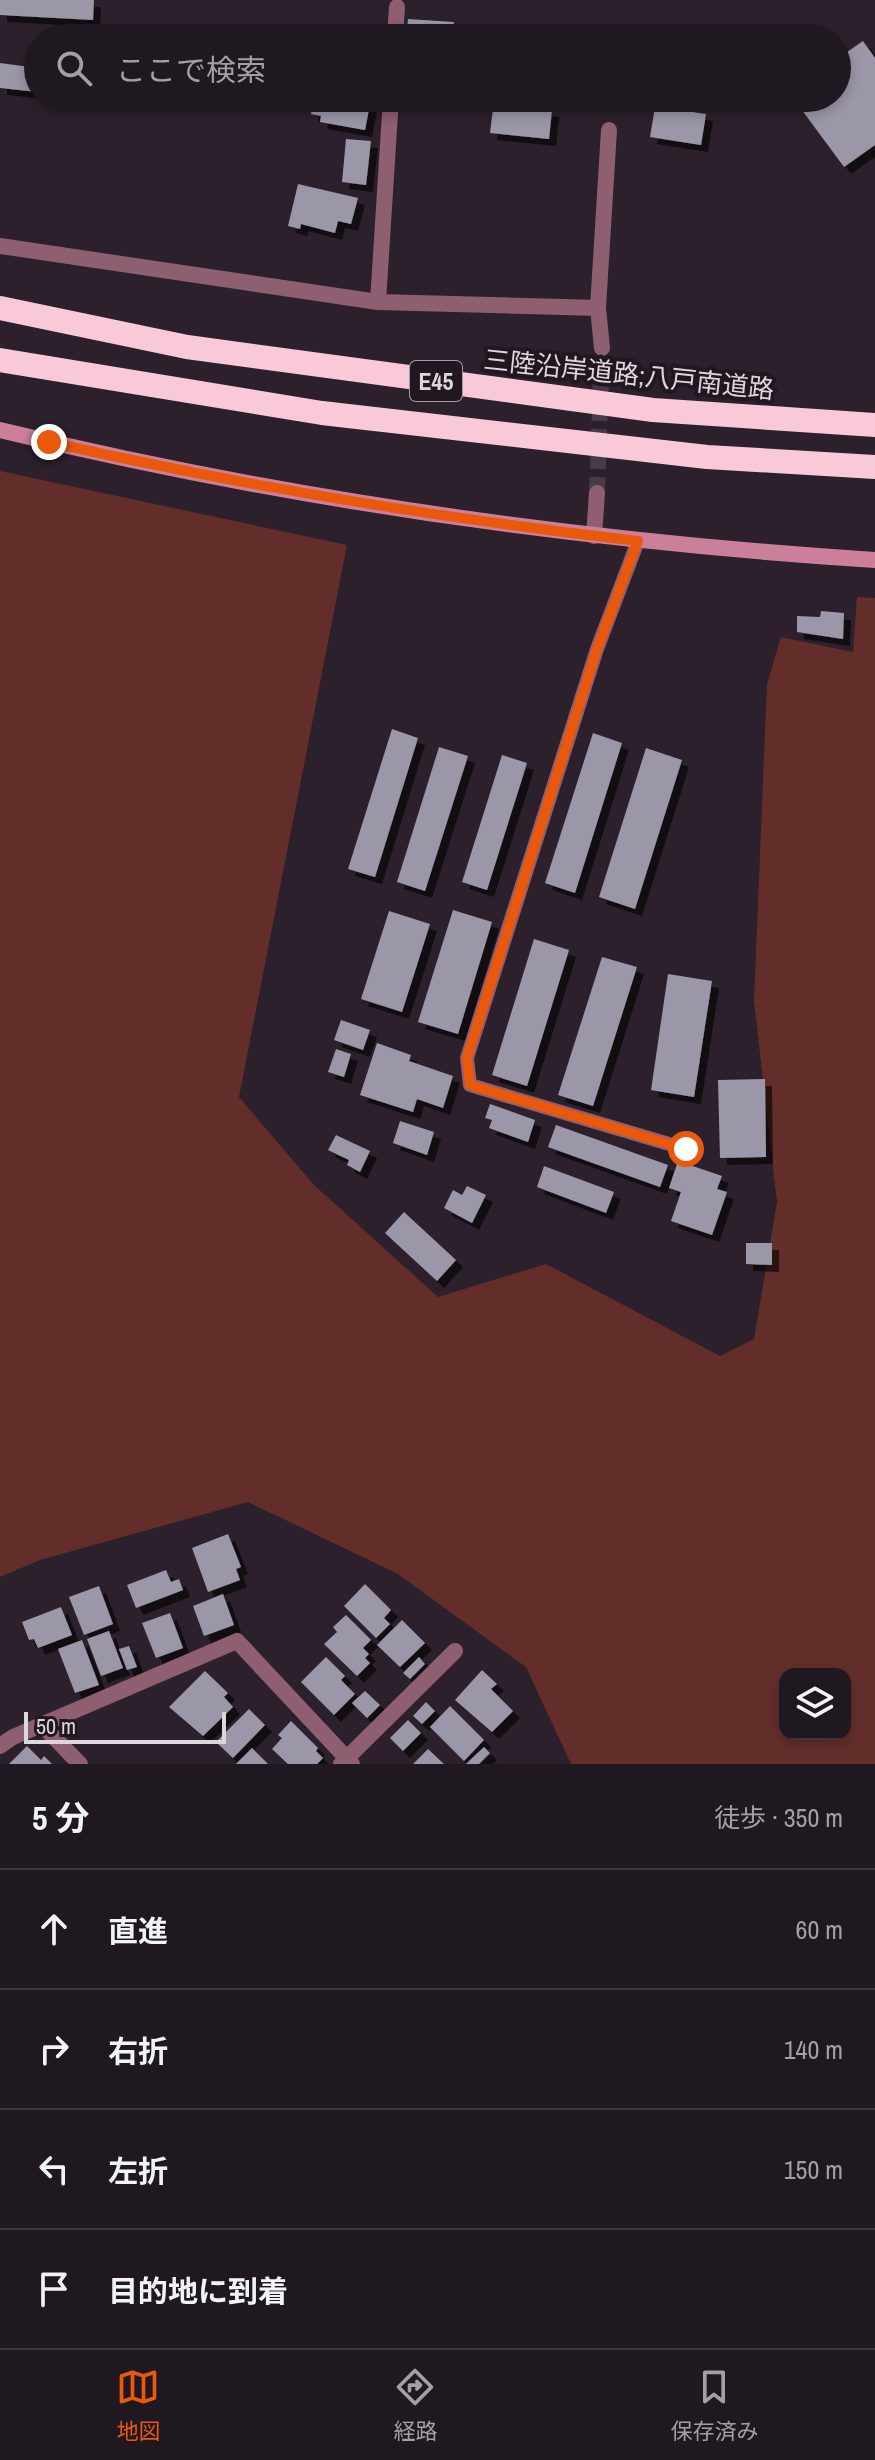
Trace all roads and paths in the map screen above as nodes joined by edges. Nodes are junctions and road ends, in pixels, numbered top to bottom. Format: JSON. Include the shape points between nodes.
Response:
{"nodes":[{"id":1,"x":397,"y":7,"type":"dead end"},
{"id":2,"x":396,"y":24,"type":"edge"},
{"id":3,"x":390,"y":112,"type":"edge"},
{"id":4,"x":609,"y":130,"type":"dead end"},
{"id":5,"x":0,"y":246,"type":"edge"},
{"id":6,"x":378,"y":302,"type":"junction"},
{"id":7,"x":0,"y":308,"type":"edge"},
{"id":8,"x":598,"y":308,"type":"junction"},
{"id":9,"x":602,"y":348,"type":"tunnel mouth"},
{"id":10,"x":0,"y":360,"type":"edge"},
{"id":11,"x":875,"y":425,"type":"edge"},
{"id":12,"x":0,"y":430,"type":"edge"},
{"id":13,"x":875,"y":467,"type":"edge"},
{"id":14,"x":597,"y":493,"type":"tunnel mouth"},
{"id":15,"x":594,"y":536,"type":"junction"},
{"id":16,"x":638,"y":541,"type":"junction"},
{"id":17,"x":875,"y":560,"type":"edge"},
{"id":18,"x":686,"y":1149,"type":"dead end"},
{"id":19,"x":455,"y":1651,"type":"dead end"},
{"id":20,"x":42,"y":1725,"type":"junction"},
{"id":21,"x":0,"y":1746,"type":"edge"},
{"id":22,"x":347,"y":1762,"type":"edge"},
{"id":23,"x":80,"y":1764,"type":"edge"}],
"edges":[{"from":1,"to":2,"type":"street"},
{"from":3,"to":6,"type":"street"},
{"from":4,"to":8,"type":"street"},
{"from":5,"to":6,"type":"street"},
{"from":6,"to":8,"type":"street"},
{"from":7,"to":11,"type":"highway","name":"三陸沿岸道路;八戸南道路","number":"E45","via":[[187,347],[637,408]]},
{"from":8,"to":9,"type":"street"},
{"from":10,"to":13,"type":"highway","number":"E45","via":[[322,413],[707,457]]},
{"from":12,"to":15,"type":"street","via":[[198,476]]},
{"from":14,"to":15,"type":"street"},
{"from":15,"to":16,"type":"street"},
{"from":16,"to":17,"type":"street"},
{"from":16,"to":18,"type":"lane","via":[[597,649],[467,1058],[470,1085]]},
{"from":19,"to":22,"type":"street"},
{"from":20,"to":21,"type":"street"},
{"from":20,"to":22,"type":"street","via":[[237,1641]]},
{"from":20,"to":23,"type":"street"}]}
